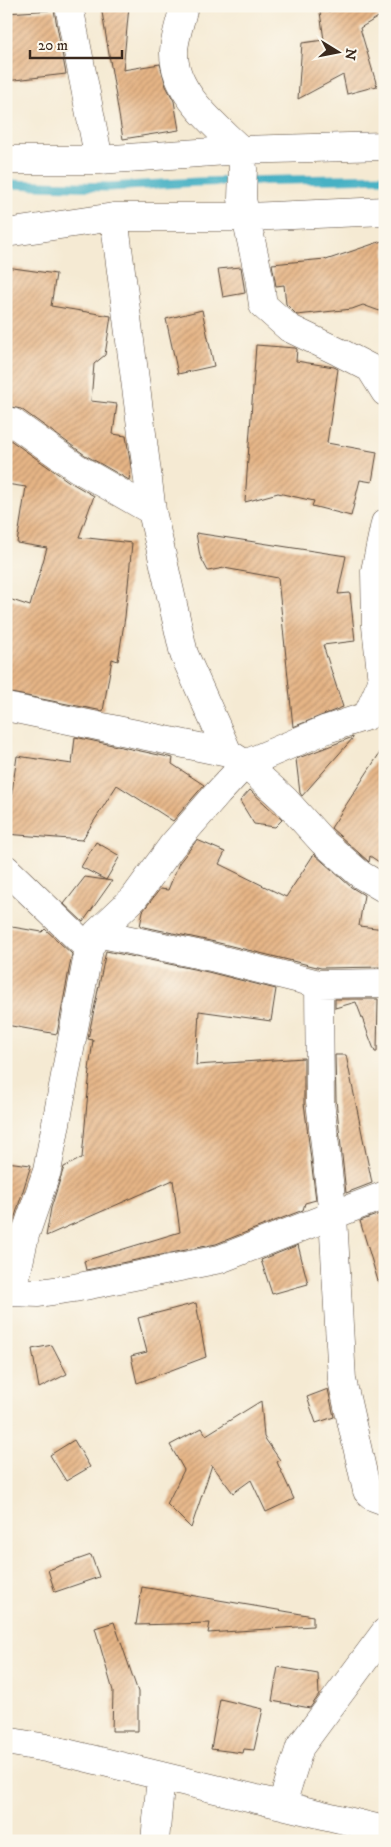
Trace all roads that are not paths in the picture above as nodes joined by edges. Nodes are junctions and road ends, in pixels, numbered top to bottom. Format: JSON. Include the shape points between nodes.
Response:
{"nodes":[{"id":1,"x":69,"y":6,"type":"edge"},
{"id":2,"x":184,"y":6,"type":"edge"},
{"id":3,"x":385,"y":146,"type":"edge"},
{"id":4,"x":242,"y":159,"type":"junction"},
{"id":5,"x":6,"y":160,"type":"edge"},
{"id":6,"x":99,"y":160,"type":"junction"},
{"id":7,"x":245,"y":208,"type":"junction"},
{"id":8,"x":385,"y":211,"type":"edge"},
{"id":9,"x":114,"y":217,"type":"junction"},
{"id":10,"x":6,"y":233,"type":"edge"},
{"id":11,"x":385,"y":392,"type":"edge"},
{"id":12,"x":6,"y":421,"type":"edge"},
{"id":13,"x":152,"y":511,"type":"junction"},
{"id":14,"x":385,"y":523,"type":"edge"},
{"id":15,"x":384,"y":682,"type":"edge"},
{"id":16,"x":6,"y":707,"type":"edge"},
{"id":17,"x":376,"y":722,"type":"edge"},
{"id":18,"x":236,"y":759,"type":"junction"},
{"id":19,"x":6,"y":869,"type":"edge"},
{"id":20,"x":385,"y":889,"type":"edge"},
{"id":21,"x":93,"y":941,"type":"junction"},
{"id":22,"x":385,"y":983,"type":"edge"},
{"id":23,"x":319,"y":984,"type":"junction"},
{"id":24,"x":385,"y":1195,"type":"edge"},
{"id":25,"x":333,"y":1216,"type":"junction"},
{"id":26,"x":6,"y":1292,"type":"edge"},
{"id":27,"x":385,"y":1501,"type":"edge"},
{"id":28,"x":385,"y":1632,"type":"edge"},
{"id":29,"x":6,"y":1741,"type":"edge"},
{"id":30,"x":161,"y":1776,"type":"junction"},
{"id":31,"x":282,"y":1804,"type":"junction"},
{"id":32,"x":385,"y":1830,"type":"edge"},
{"id":33,"x":155,"y":1841,"type":"edge"}],
"edges":[{"from":1,"to":6,"type":"street"},
{"from":2,"to":4,"type":"street","via":[[174,52],[177,70],[197,107]]},
{"from":3,"to":4,"type":"street"},
{"from":4,"to":6,"type":"street"},
{"from":4,"to":7,"type":"street"},
{"from":5,"to":6,"type":"street"},
{"from":7,"to":8,"type":"street"},
{"from":7,"to":9,"type":"street"},
{"from":7,"to":11,"type":"street","via":[[263,305],[289,328],[370,368]]},
{"from":9,"to":10,"type":"street"},
{"from":9,"to":13,"type":"street"},
{"from":12,"to":13,"type":"street","via":[[77,468]]},
{"from":13,"to":18,"type":"street","via":[[184,654]]},
{"from":14,"to":15,"type":"street","via":[[376,571],[376,626]]},
{"from":15,"to":17,"type":"street"},
{"from":16,"to":18,"type":"street"},
{"from":17,"to":18,"type":"street","via":[[327,729]]},
{"from":18,"to":20,"type":"street","via":[[285,800],[323,842],[361,875]]},
{"from":18,"to":21,"type":"street","via":[[218,793],[172,846],[134,898]]},
{"from":19,"to":21,"type":"street"},
{"from":21,"to":23,"type":"street","via":[[211,957]]},
{"from":21,"to":26,"type":"street","via":[[47,1171],[25,1235],[17,1272]]},
{"from":22,"to":23,"type":"street"},
{"from":23,"to":25,"type":"street","via":[[320,1101]]},
{"from":24,"to":25,"type":"street"},
{"from":25,"to":26,"type":"street","via":[[220,1259],[74,1288],[39,1293]]},
{"from":25,"to":27,"type":"street","via":[[342,1380],[367,1491]]},
{"from":28,"to":31,"type":"street","via":[[300,1747]]},
{"from":29,"to":30,"type":"street"},
{"from":30,"to":31,"type":"street"},
{"from":30,"to":33,"type":"street"},
{"from":31,"to":32,"type":"street"}]}
